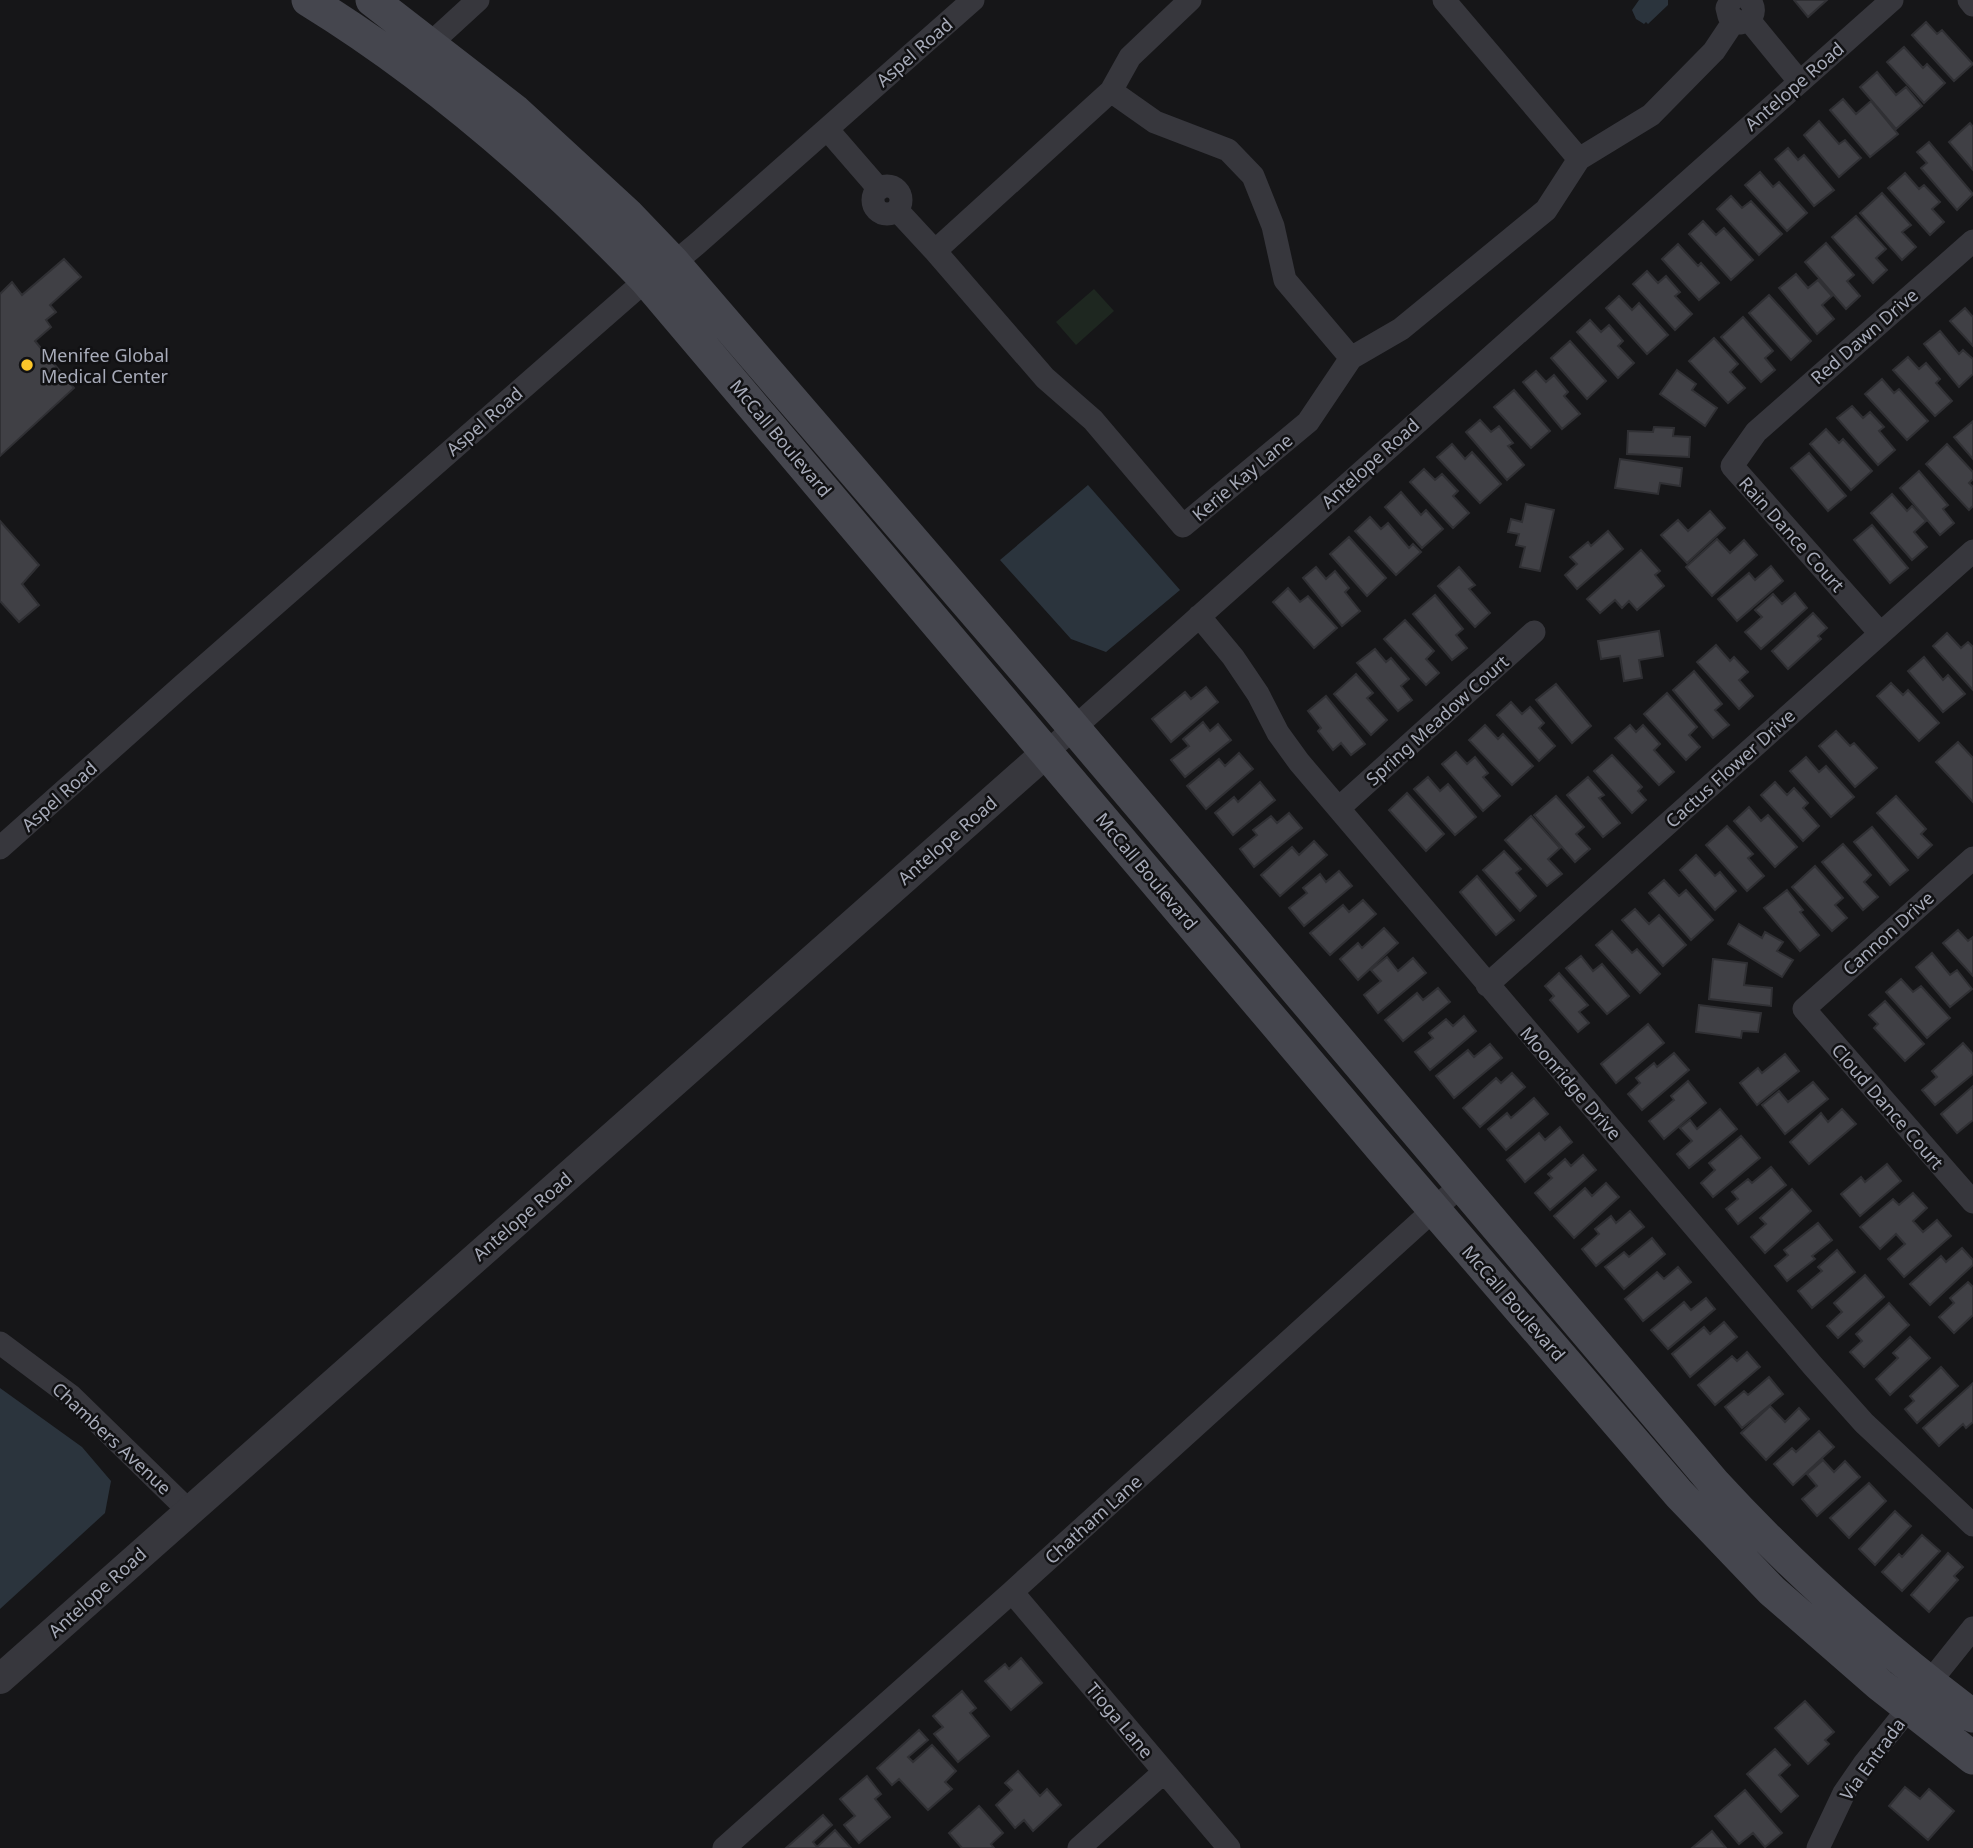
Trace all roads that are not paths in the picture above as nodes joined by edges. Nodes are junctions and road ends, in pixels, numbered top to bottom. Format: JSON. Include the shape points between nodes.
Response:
{"nodes":[{"id":1,"x":307,"y":0,"type":"edge"},
{"id":2,"x":372,"y":0,"type":"edge"},
{"id":3,"x":478,"y":0,"type":"edge"},
{"id":4,"x":973,"y":0,"type":"edge"},
{"id":5,"x":1190,"y":0,"type":"edge"},
{"id":6,"x":1444,"y":0,"type":"edge"},
{"id":7,"x":1892,"y":0,"type":"edge"},
{"id":8,"x":1969,"y":0,"type":"edge"},
{"id":9,"x":1973,"y":5,"type":"edge"},
{"id":10,"x":1741,"y":10,"type":"edge"},
{"id":11,"x":430,"y":44,"type":"junction"},
{"id":12,"x":1800,"y":81,"type":"junction"},
{"id":13,"x":1111,"y":91,"type":"junction"},
{"id":14,"x":827,"y":129,"type":"junction"},
{"id":15,"x":1579,"y":159,"type":"junction"},
{"id":16,"x":1973,"y":241,"type":"edge"},
{"id":17,"x":935,"y":251,"type":"junction"},
{"id":18,"x":660,"y":271,"type":"junction"},
{"id":19,"x":1350,"y":358,"type":"junction"},
{"id":20,"x":1756,"y":432,"type":"joint"},
{"id":21,"x":1973,"y":551,"type":"edge"},
{"id":22,"x":1199,"y":616,"type":"junction"},
{"id":23,"x":1534,"y":632,"type":"dead end"},
{"id":24,"x":1880,"y":633,"type":"junction"},
{"id":25,"x":1074,"y":728,"type":"junction"},
{"id":26,"x":1046,"y":752,"type":"junction"},
{"id":27,"x":1339,"y":808,"type":"junction"},
{"id":28,"x":0,"y":848,"type":"edge"},
{"id":29,"x":1973,"y":858,"type":"edge"},
{"id":30,"x":1487,"y":985,"type":"junction"},
{"id":31,"x":1804,"y":1009,"type":"joint"},
{"id":32,"x":1460,"y":1186,"type":"junction"},
{"id":33,"x":1973,"y":1202,"type":"edge"},
{"id":34,"x":1435,"y":1210,"type":"junction"},
{"id":35,"x":0,"y":1343,"type":"edge"},
{"id":36,"x":188,"y":1510,"type":"junction"},
{"id":37,"x":1973,"y":1525,"type":"edge"},
{"id":38,"x":1012,"y":1592,"type":"junction"},
{"id":39,"x":1973,"y":1628,"type":"edge"},
{"id":40,"x":0,"y":1679,"type":"edge"},
{"id":41,"x":1929,"y":1682,"type":"junction"},
{"id":42,"x":1909,"y":1709,"type":"junction"},
{"id":43,"x":1973,"y":1716,"type":"edge"},
{"id":44,"x":1973,"y":1758,"type":"edge"},
{"id":45,"x":1164,"y":1772,"type":"junction"},
{"id":46,"x":724,"y":1848,"type":"edge"},
{"id":47,"x":1079,"y":1848,"type":"edge"},
{"id":48,"x":1229,"y":1848,"type":"edge"},
{"id":49,"x":1818,"y":1848,"type":"edge"}],
"edges":[{"from":1,"to":18,"type":"main road","name":"McCall Boulevard","via":[[430,84],[510,148],[607,240]]},
{"from":2,"to":11,"type":"main road","name":"McCall Boulevard"},
{"from":3,"to":11,"type":"street"},
{"from":4,"to":14,"type":"street","name":"Aspel Road"},
{"from":5,"to":13,"type":"street","via":[[1130,57]]},
{"from":6,"to":15,"type":"street"},
{"from":7,"to":12,"type":"street","name":"Antelope Road"},
{"from":8,"to":9,"type":"street"},
{"from":10,"to":12,"type":"street","name":"Kerie Kay Lane"},
{"from":10,"to":15,"type":"street","name":"Kerie Kay Lane","via":[[1714,51],[1651,115]]},
{"from":11,"to":18,"type":"main road","name":"McCall Boulevard","via":[[551,142],[628,215]]},
{"from":12,"to":22,"type":"street","name":"Antelope Road"},
{"from":13,"to":17,"type":"street"},
{"from":13,"to":19,"type":"street","via":[[1155,122],[1228,150],[1253,176],[1273,226],[1285,280]]},
{"from":14,"to":17,"type":"street","via":[[879,189],[897,191],[901,199],[897,210]]},
{"from":14,"to":18,"type":"street","name":"Aspel Road"},
{"from":15,"to":19,"type":"street","name":"Kerie Kay Lane","via":[[1546,210],[1401,329]]},
{"from":16,"to":20,"type":"street","name":"Red Dawn Drive"},
{"from":17,"to":19,"type":"street","name":"Kerie Kay Lane","via":[[1045,378],[1093,420],[1183,526],[1308,422]]},
{"from":18,"to":25,"type":"main road","name":"McCall Boulevard"},
{"from":18,"to":26,"type":"main road","name":"McCall Boulevard"},
{"from":18,"to":28,"type":"street","name":"Aspel Road"},
{"from":20,"to":24,"type":"street","name":"Rain Dance Court","via":[[1732,466]]},
{"from":21,"to":24,"type":"street","name":"Cactus Flower Drive"},
{"from":22,"to":25,"type":"street","name":"Antelope Road"},
{"from":22,"to":27,"type":"street","name":"Moonridge Drive","via":[[1258,694],[1298,762]]},
{"from":23,"to":27,"type":"street","name":"Spring Meadow Court"},
{"from":24,"to":30,"type":"street","name":"Cactus Flower Drive"},
{"from":25,"to":26,"type":"street","name":"Antelope Road"},
{"from":25,"to":32,"type":"main road","name":"McCall Boulevard"},
{"from":26,"to":34,"type":"main road","name":"McCall Boulevard"},
{"from":26,"to":36,"type":"street","name":"Antelope Road"},
{"from":27,"to":30,"type":"street","name":"Moonridge Drive"},
{"from":29,"to":31,"type":"street","name":"Cannon Drive"},
{"from":30,"to":37,"type":"street","name":"Moonridge Drive","via":[[1864,1423]]},
{"from":31,"to":33,"type":"street","name":"Cloud Dance Court"},
{"from":32,"to":34,"type":"street","name":"Chatham Lane"},
{"from":32,"to":41,"type":"main road","name":"McCall Boulevard","via":[[1753,1525],[1853,1620]]},
{"from":34,"to":38,"type":"street","name":"Chatham Lane"},
{"from":34,"to":42,"type":"main road","name":"McCall Boulevard","via":[[1736,1557]]},
{"from":35,"to":36,"type":"street","name":"Chambers Avenue","via":[[71,1396]]},
{"from":36,"to":40,"type":"street","name":"Antelope Road"},
{"from":38,"to":45,"type":"street","name":"Tioga Lane"},
{"from":38,"to":46,"type":"street","name":"Chatham Lane"},
{"from":39,"to":41,"type":"street","name":"Via Entrada"},
{"from":41,"to":42,"type":"street","name":"Via Entrada"},
{"from":41,"to":43,"type":"main road","name":"McCall Boulevard"},
{"from":42,"to":44,"type":"main road","name":"McCall Boulevard"},
{"from":42,"to":49,"type":"street","name":"Via Entrada","via":[[1844,1793]]},
{"from":45,"to":47,"type":"street"},
{"from":45,"to":48,"type":"street","name":"Tioga Lane"}]}
